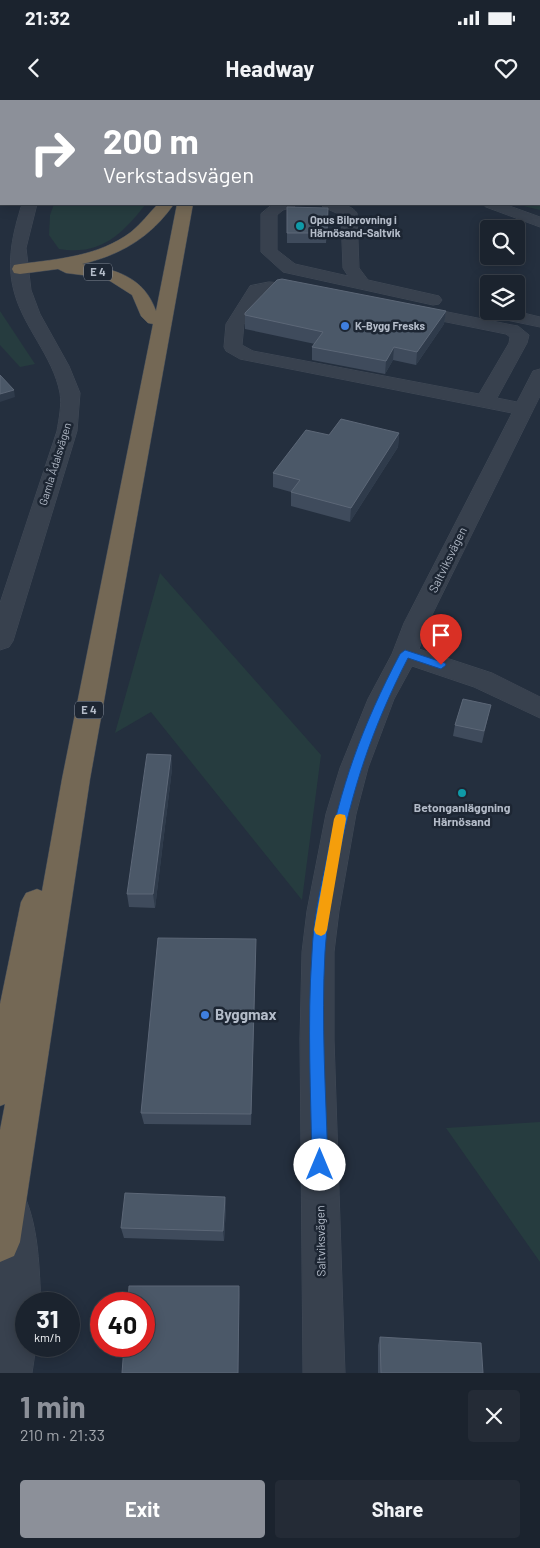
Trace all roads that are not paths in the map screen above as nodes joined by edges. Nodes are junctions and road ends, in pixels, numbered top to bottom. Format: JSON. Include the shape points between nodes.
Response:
{"nodes":[{"id":1,"x":29,"y":205,"type":"edge"},
{"id":2,"x":165,"y":205,"type":"edge"},
{"id":3,"x":176,"y":205,"type":"edge"},
{"id":4,"x":185,"y":205,"type":"edge"},
{"id":5,"x":285,"y":205,"type":"edge"},
{"id":6,"x":330,"y":205,"type":"edge"},
{"id":7,"x":494,"y":205,"type":"edge"},
{"id":8,"x":540,"y":222,"type":"edge"},
{"id":9,"x":20,"y":269,"type":"junction"},
{"id":10,"x":362,"y":284,"type":"junction"},
{"id":11,"x":480,"y":309,"type":"edge"},
{"id":12,"x":154,"y":319,"type":"junction"},
{"id":13,"x":525,"y":319,"type":"edge"},
{"id":14,"x":540,"y":322,"type":"edge"},
{"id":15,"x":540,"y":375,"type":"edge"},
{"id":16,"x":485,"y":401,"type":"junction"},
{"id":17,"x":524,"y":409,"type":"junction"},
{"id":18,"x":0,"y":641,"type":"edge"},
{"id":19,"x":405,"y":654,"type":"junction"},
{"id":20,"x":540,"y":708,"type":"edge"},
{"id":21,"x":0,"y":1089,"type":"edge"},
{"id":22,"x":7,"y":1197,"type":"junction"},
{"id":23,"x":0,"y":1242,"type":"edge"},
{"id":24,"x":11,"y":1373,"type":"edge"},
{"id":25,"x":324,"y":1373,"type":"edge"}],
"edges":[{"from":1,"to":9,"type":"street","name":"Gamla Ådalsvägen","via":[[18,248]]},
{"from":2,"to":9,"type":"highway","number":"E 4","via":[[136,235],[109,252]]},
{"from":3,"to":12,"type":"highway","number":"E 4"},
{"from":4,"to":22,"type":"highway","number":"E 4","via":[[76,779]]},
{"from":5,"to":10,"type":"street","via":[[269,214],[269,252],[289,268]]},
{"from":6,"to":10,"type":"street","via":[[349,213],[351,268]]},
{"from":7,"to":8,"type":"street"},
{"from":9,"to":12,"type":"highway","number":"E 4","via":[[82,269],[111,276],[138,292]]},
{"from":9,"to":18,"type":"street","name":"Gamla Ådalsvägen","via":[[22,290],[31,314],[60,366],[70,393],[70,411],[52,480]]},
{"from":10,"to":11,"type":"street"},
{"from":12,"to":21,"type":"highway","number":"E 4"},
{"from":13,"to":14,"type":"street"},
{"from":15,"to":17,"type":"street","name":"Saltviksvägen"},
{"from":16,"to":16,"type":"street","via":[[247,355],[232,347],[235,324],[256,290],[282,285],[512,330],[520,335],[518,343]]},
{"from":16,"to":17,"type":"street"},
{"from":17,"to":19,"type":"street","name":"Saltviksvägen","via":[[416,623]]},
{"from":19,"to":20,"type":"street","via":[[483,680]]},
{"from":19,"to":25,"type":"street","name":"Saltviksvägen","via":[[381,699],[354,768],[341,814],[322,911],[317,1039]]},
{"from":22,"to":23,"type":"highway","number":"E 4"},
{"from":22,"to":24,"type":"street","via":[[18,1246],[21,1314]]}]}
